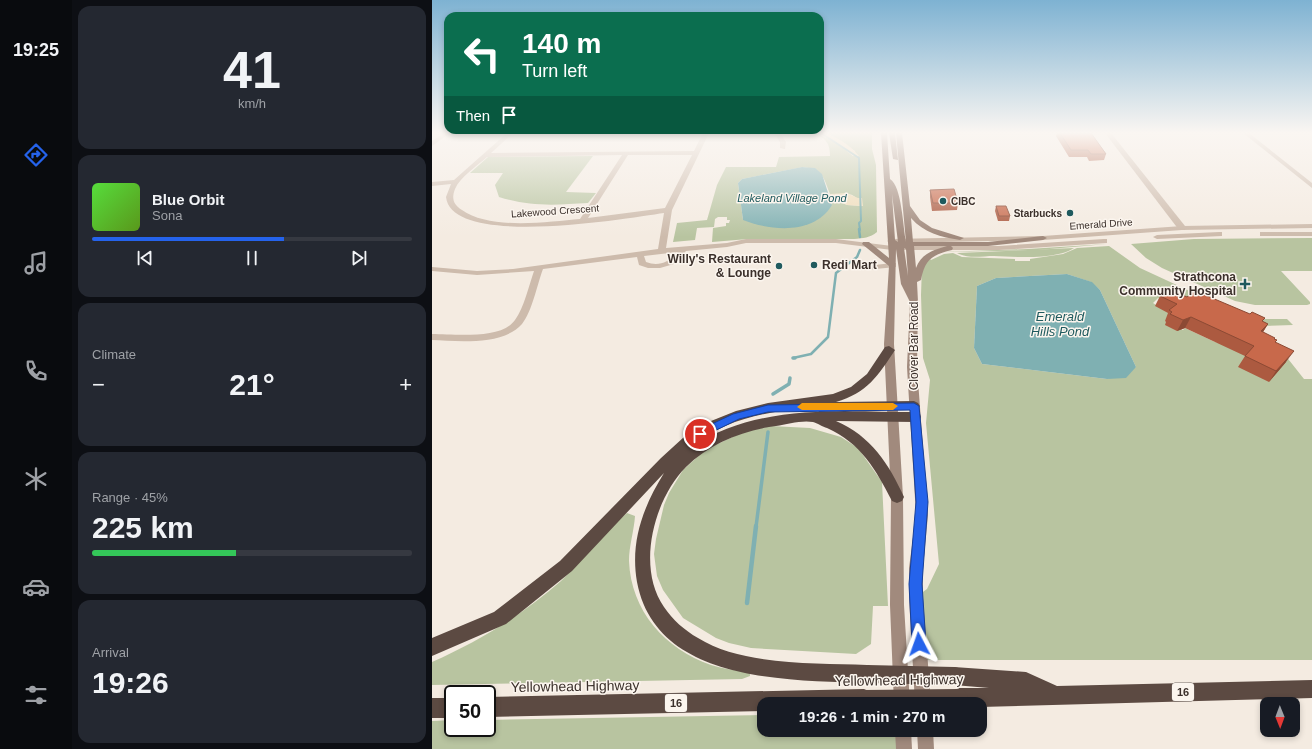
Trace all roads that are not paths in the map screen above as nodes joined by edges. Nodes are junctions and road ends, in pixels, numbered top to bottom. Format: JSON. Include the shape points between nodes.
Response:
{"nodes":[{"id":1,"x":472,"y":168,"type":"edge"},
{"id":2,"x":617,"y":168,"type":"edge"},
{"id":3,"x":688,"y":168,"type":"edge"},
{"id":4,"x":886,"y":168,"type":"edge"},
{"id":5,"x":900,"y":168,"type":"edge"},
{"id":6,"x":903,"y":168,"type":"edge"},
{"id":7,"x":1135,"y":168,"type":"edge"},
{"id":8,"x":1290,"y":168,"type":"edge"},
{"id":9,"x":886,"y":173,"type":"junction"},
{"id":10,"x":905,"y":181,"type":"junction"},
{"id":11,"x":456,"y":182,"type":"junction"},
{"id":12,"x":432,"y":184,"type":"edge"},
{"id":13,"x":1312,"y":186,"type":"edge"},
{"id":14,"x":907,"y":206,"type":"junction"},
{"id":15,"x":668,"y":210,"type":"junction"},
{"id":16,"x":583,"y":220,"type":"junction"},
{"id":17,"x":1312,"y":226,"type":"edge"},
{"id":18,"x":1182,"y":228,"type":"junction"},
{"id":19,"x":1312,"y":234,"type":"edge"},
{"id":20,"x":1043,"y":238,"type":"junction"},
{"id":21,"x":966,"y":239,"type":"junction"},
{"id":22,"x":870,"y":244,"type":"junction"},
{"id":23,"x":902,"y":244,"type":"junction"},
{"id":24,"x":950,"y":248,"type":"junction"},
{"id":25,"x":684,"y":249,"type":"junction"},
{"id":26,"x":662,"y":251,"type":"junction"},
{"id":27,"x":640,"y":254,"type":"junction"},
{"id":28,"x":893,"y":265,"type":"junction"},
{"id":29,"x":865,"y":268,"type":"dead end"},
{"id":30,"x":432,"y":269,"type":"edge"},
{"id":31,"x":539,"y":269,"type":"junction"},
{"id":32,"x":914,"y":302,"type":"junction"},
{"id":33,"x":432,"y":337,"type":"edge"},
{"id":34,"x":889,"y":350,"type":"junction"},
{"id":35,"x":783,"y":407,"type":"junction"},
{"id":36,"x":915,"y":411,"type":"junction"},
{"id":37,"x":892,"y":412,"type":"junction"},
{"id":38,"x":813,"y":418,"type":"junction"},
{"id":39,"x":897,"y":497,"type":"junction"},
{"id":40,"x":432,"y":647,"type":"edge"},
{"id":41,"x":1312,"y":689,"type":"edge"},
{"id":42,"x":1054,"y":694,"type":"junction"},
{"id":43,"x":902,"y":697,"type":"edge"},
{"id":44,"x":923,"y":697,"type":"edge"},
{"id":45,"x":496,"y":707,"type":"edge"},
{"id":46,"x":432,"y":708,"type":"edge"},
{"id":47,"x":444,"y":708,"type":"edge"},
{"id":48,"x":903,"y":737,"type":"edge"},
{"id":49,"x":925,"y":737,"type":"edge"},
{"id":50,"x":904,"y":749,"type":"edge"},
{"id":51,"x":926,"y":749,"type":"edge"}],
"edges":[{"from":1,"to":11,"type":"street","name":"Lakewood Crescent"},
{"from":2,"to":16,"type":"street"},
{"from":3,"to":15,"type":"street"},
{"from":4,"to":9,"type":"main road","name":"Clover Bar Road"},
{"from":5,"to":10,"type":"main road"},
{"from":6,"to":10,"type":"main road","name":"Clover Bar Road"},
{"from":7,"to":18,"type":"street"},
{"from":8,"to":13,"type":"street"},
{"from":9,"to":23,"type":"main road","name":"Clover Bar Road"},
{"from":9,"to":23,"type":"main road","via":[[894,189],[900,214]]},
{"from":10,"to":14,"type":"main road","name":"Clover Bar Road"},
{"from":11,"to":12,"type":"street"},
{"from":11,"to":16,"type":"street","name":"Lakewood Crescent","via":[[449,199],[455,210],[485,223],[520,225]]},
{"from":14,"to":21,"type":"main road","via":[[913,218],[926,229],[942,236]]},
{"from":14,"to":23,"type":"main road","name":"Clover Bar Road"},
{"from":15,"to":16,"type":"street","name":"Lakewood Crescent"},
{"from":15,"to":26,"type":"street"},
{"from":17,"to":18,"type":"street","name":"Emerald Drive"},
{"from":18,"to":20,"type":"street","name":"Emerald Drive"},
{"from":19,"to":24,"type":"street","name":"Emerald Drive","via":[[1182,236],[1045,246]]},
{"from":20,"to":21,"type":"street","name":"Emerald Drive"},
{"from":20,"to":23,"type":"main road","via":[[988,244]]},
{"from":21,"to":23,"type":"street","name":"Emerald Drive"},
{"from":22,"to":23,"type":"street"},
{"from":22,"to":25,"type":"street","via":[[848,243],[835,247],[792,244],[746,247],[727,245]]},
{"from":22,"to":28,"type":"main road"},
{"from":23,"to":24,"type":"street","name":"Emerald Drive"},
{"from":23,"to":28,"type":"main road","name":"Clover Bar Road"},
{"from":23,"to":32,"type":"main road","via":[[904,284]]},
{"from":24,"to":32,"type":"main road","name":"Clover Bar Road","via":[[932,253],[921,262]]},
{"from":25,"to":26,"type":"street"},
{"from":25,"to":27,"type":"street","via":[[674,262],[656,266],[642,263]]},
{"from":26,"to":27,"type":"street"},
{"from":27,"to":31,"type":"street"},
{"from":28,"to":29,"type":"street"},
{"from":28,"to":34,"type":"main road","name":"Clover Bar Road"},
{"from":30,"to":31,"type":"street","via":[[477,273]]},
{"from":31,"to":33,"type":"street","via":[[519,323],[506,332],[493,336]]},
{"from":32,"to":36,"type":"main road","name":"Clover Bar Road","via":[[912,367]]},
{"from":34,"to":35,"type":"highway","via":[[870,377],[855,390],[835,398]]},
{"from":34,"to":37,"type":"main road","name":"Clover Bar Road"},
{"from":35,"to":37,"type":"highway"},
{"from":35,"to":40,"type":"highway","via":[[736,416],[711,427],[689,441],[571,561],[532,593],[500,618]]},
{"from":36,"to":37,"type":"highway"},
{"from":36,"to":44,"type":"main road","name":"Clover Bar Road","via":[[922,508],[916,598]]},
{"from":37,"to":38,"type":"highway"},
{"from":37,"to":39,"type":"main road","name":"Clover Bar Road"},
{"from":38,"to":39,"type":"highway","via":[[847,433],[867,447],[881,465]]},
{"from":38,"to":42,"type":"highway","bridge":true,"via":[[753,424],[726,434],[688,456],[670,476],[647,522],[642,568],[654,610],[672,632],[713,656],[758,666],[1026,681]]},
{"from":39,"to":43,"type":"main road","name":"Clover Bar Road","via":[[897,605]]},
{"from":41,"to":42,"type":"highway","name":"Yellowhead Highway","number":"16"},
{"from":42,"to":45,"type":"highway","name":"Yellowhead Highway","number":"16","bridge":true},
{"from":46,"to":47,"type":"highway"},
{"from":48,"to":50,"type":"main road"},
{"from":49,"to":51,"type":"main road"}]}
